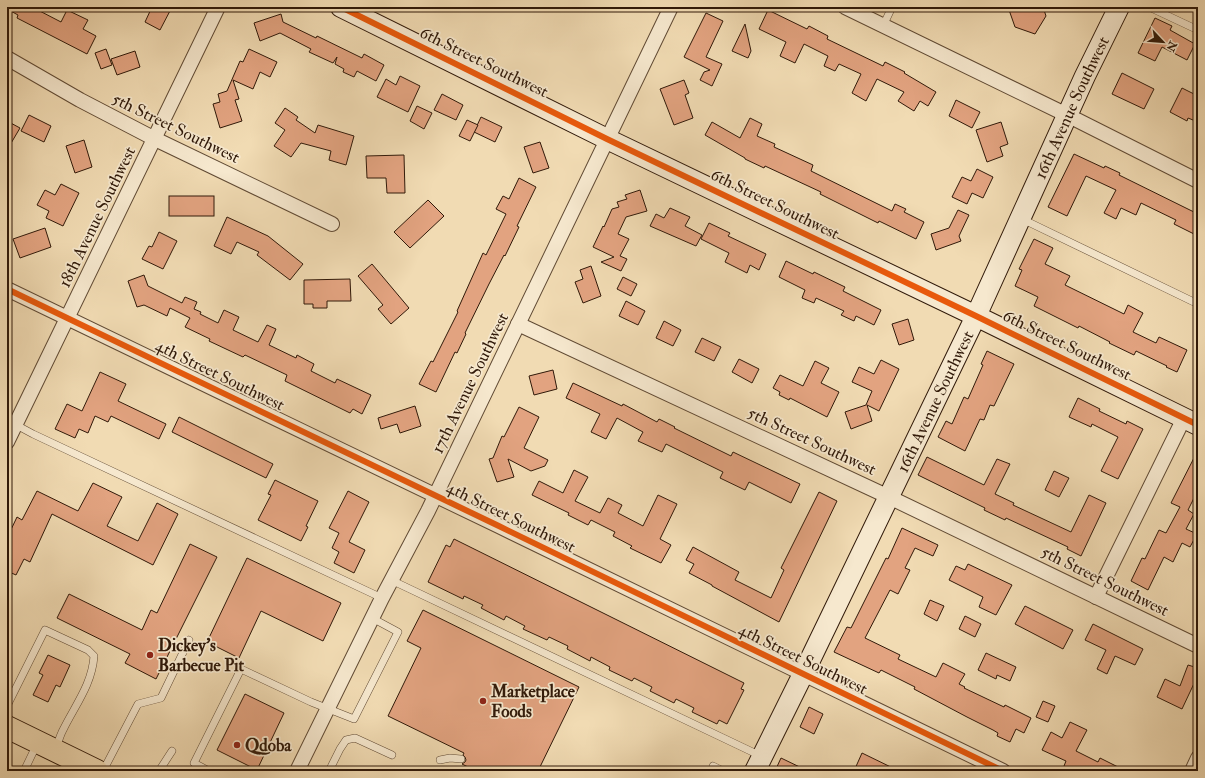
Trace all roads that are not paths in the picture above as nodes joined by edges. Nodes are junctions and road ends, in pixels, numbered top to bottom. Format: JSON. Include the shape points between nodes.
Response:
{"nodes":[{"id":1,"x":218,"y":7,"type":"edge"},
{"id":2,"x":341,"y":7,"type":"edge"},
{"id":3,"x":671,"y":7,"type":"edge"},
{"id":4,"x":845,"y":7,"type":"edge"},
{"id":5,"x":892,"y":7,"type":"edge"},
{"id":6,"x":1118,"y":7,"type":"edge"},
{"id":7,"x":1148,"y":7,"type":"edge"},
{"id":8,"x":883,"y":26,"type":"junction"},
{"id":9,"x":1198,"y":30,"type":"edge"},
{"id":10,"x":7,"y":58,"type":"edge"},
{"id":11,"x":1067,"y":115,"type":"junction"},
{"id":12,"x":155,"y":139,"type":"junction"},
{"id":13,"x":607,"y":139,"type":"junction"},
{"id":14,"x":1198,"y":181,"type":"edge"},
{"id":15,"x":1021,"y":218,"type":"junction"},
{"id":16,"x":332,"y":224,"type":"dead end"},
{"id":17,"x":7,"y":289,"type":"edge"},
{"id":18,"x":1198,"y":304,"type":"edge"},
{"id":19,"x":976,"y":316,"type":"junction"},
{"id":20,"x":67,"y":318,"type":"junction"},
{"id":21,"x":518,"y":324,"type":"junction"},
{"id":22,"x":11,"y":422,"type":"edge"},
{"id":23,"x":1191,"y":422,"type":"edge"},
{"id":24,"x":7,"y":442,"type":"edge"},
{"id":25,"x":436,"y":495,"type":"junction"},
{"id":26,"x":889,"y":497,"type":"junction"},
{"id":27,"x":391,"y":580,"type":"junction"},
{"id":28,"x":1096,"y":597,"type":"junction"},
{"id":29,"x":382,"y":598,"type":"junction"},
{"id":30,"x":372,"y":618,"type":"junction"},
{"id":31,"x":189,"y":640,"type":"dead end"},
{"id":32,"x":1198,"y":646,"type":"edge"},
{"id":33,"x":803,"y":674,"type":"junction"},
{"id":34,"x":7,"y":706,"type":"edge"},
{"id":35,"x":327,"y":708,"type":"junction"},
{"id":36,"x":7,"y":727,"type":"edge"},
{"id":37,"x":46,"y":746,"type":"junction"},
{"id":38,"x":172,"y":751,"type":"dead end"},
{"id":39,"x":392,"y":755,"type":"dead end"},
{"id":40,"x":1198,"y":758,"type":"edge"},
{"id":41,"x":440,"y":760,"type":"dead end"},
{"id":42,"x":461,"y":760,"type":"dead end"},
{"id":43,"x":758,"y":764,"type":"edge"},
{"id":44,"x":84,"y":766,"type":"edge"},
{"id":45,"x":713,"y":766,"type":"dead end"},
{"id":46,"x":24,"y":771,"type":"edge"},
{"id":47,"x":103,"y":771,"type":"edge"},
{"id":48,"x":159,"y":771,"type":"edge"},
{"id":49,"x":209,"y":771,"type":"edge"},
{"id":50,"x":297,"y":771,"type":"edge"},
{"id":51,"x":329,"y":771,"type":"edge"},
{"id":52,"x":723,"y":771,"type":"edge"},
{"id":53,"x":1003,"y":771,"type":"edge"},
{"id":54,"x":1192,"y":771,"type":"edge"}],
"edges":[{"from":1,"to":12,"type":"street","name":"18th Avenue Southwest"},
{"from":2,"to":13,"type":"street","name":"6th Street Southwest"},
{"from":3,"to":13,"type":"street","name":"17th Avenue Southwest"},
{"from":4,"to":8,"type":"street"},
{"from":5,"to":8,"type":"lane"},
{"from":6,"to":11,"type":"street","name":"16th Avenue Southwest"},
{"from":7,"to":9,"type":"lane"},
{"from":8,"to":11,"type":"street"},
{"from":10,"to":12,"type":"street","name":"5th Street Southwest"},
{"from":11,"to":14,"type":"street"},
{"from":11,"to":15,"type":"street","name":"16th Avenue Southwest"},
{"from":12,"to":16,"type":"street","name":"5th Street Southwest"},
{"from":12,"to":20,"type":"street","name":"18th Avenue Southwest"},
{"from":13,"to":19,"type":"street","name":"6th Street Southwest"},
{"from":13,"to":21,"type":"street","name":"17th Avenue Southwest"},
{"from":15,"to":18,"type":"lane"},
{"from":15,"to":19,"type":"street","name":"16th Avenue Southwest"},
{"from":17,"to":20,"type":"street","name":"4th Street Southwest"},
{"from":19,"to":23,"type":"street","name":"6th Street Southwest"},
{"from":19,"to":26,"type":"street","name":"16th Avenue Southwest"},
{"from":20,"to":22,"type":"street","name":"18th Avenue Southwest"},
{"from":20,"to":25,"type":"street","name":"4th Street Southwest"},
{"from":21,"to":25,"type":"street","name":"17th Avenue Southwest"},
{"from":21,"to":26,"type":"street","name":"5th Street Southwest"},
{"from":22,"to":24,"type":"street","name":"18th Avenue Southwest"},
{"from":22,"to":29,"type":"lane"},
{"from":23,"to":28,"type":"street"},
{"from":25,"to":27,"type":"street","name":"17th Avenue Southwest"},
{"from":25,"to":33,"type":"street","name":"4th Street Southwest"},
{"from":26,"to":28,"type":"street","name":"5th Street Southwest"},
{"from":26,"to":33,"type":"street","name":"16th Avenue Southwest"},
{"from":27,"to":29,"type":"street","name":"17th Avenue Southwest"},
{"from":27,"to":43,"type":"lane","via":[[723,737]]},
{"from":28,"to":32,"type":"street","name":"5th Street Southwest"},
{"from":29,"to":30,"type":"street","name":"17th Avenue Southwest"},
{"from":30,"to":35,"type":"street","name":"17th Avenue Southwest"},
{"from":30,"to":35,"type":"lane","via":[[398,632],[354,719]]},
{"from":31,"to":47,"type":"lane","via":[[161,698],[138,704]]},
{"from":33,"to":43,"type":"street","name":"16th Avenue Southwest"},
{"from":33,"to":53,"type":"street","name":"4th Street Southwest"},
{"from":34,"to":37,"type":"lane","via":[[45,630],[88,650],[94,656],[88,683],[63,730]]},
{"from":35,"to":49,"type":"lane","via":[[241,669],[194,764]]},
{"from":35,"to":50,"type":"street","name":"17th Avenue Southwest"},
{"from":36,"to":37,"type":"main road"},
{"from":37,"to":44,"type":"main road"},
{"from":37,"to":46,"type":"lane"},
{"from":38,"to":48,"type":"lane"},
{"from":39,"to":51,"type":"lane","via":[[356,738],[346,740]]},
{"from":40,"to":54,"type":"street"},
{"from":41,"to":42,"type":"lane"},
{"from":45,"to":52,"type":"lane"}]}
